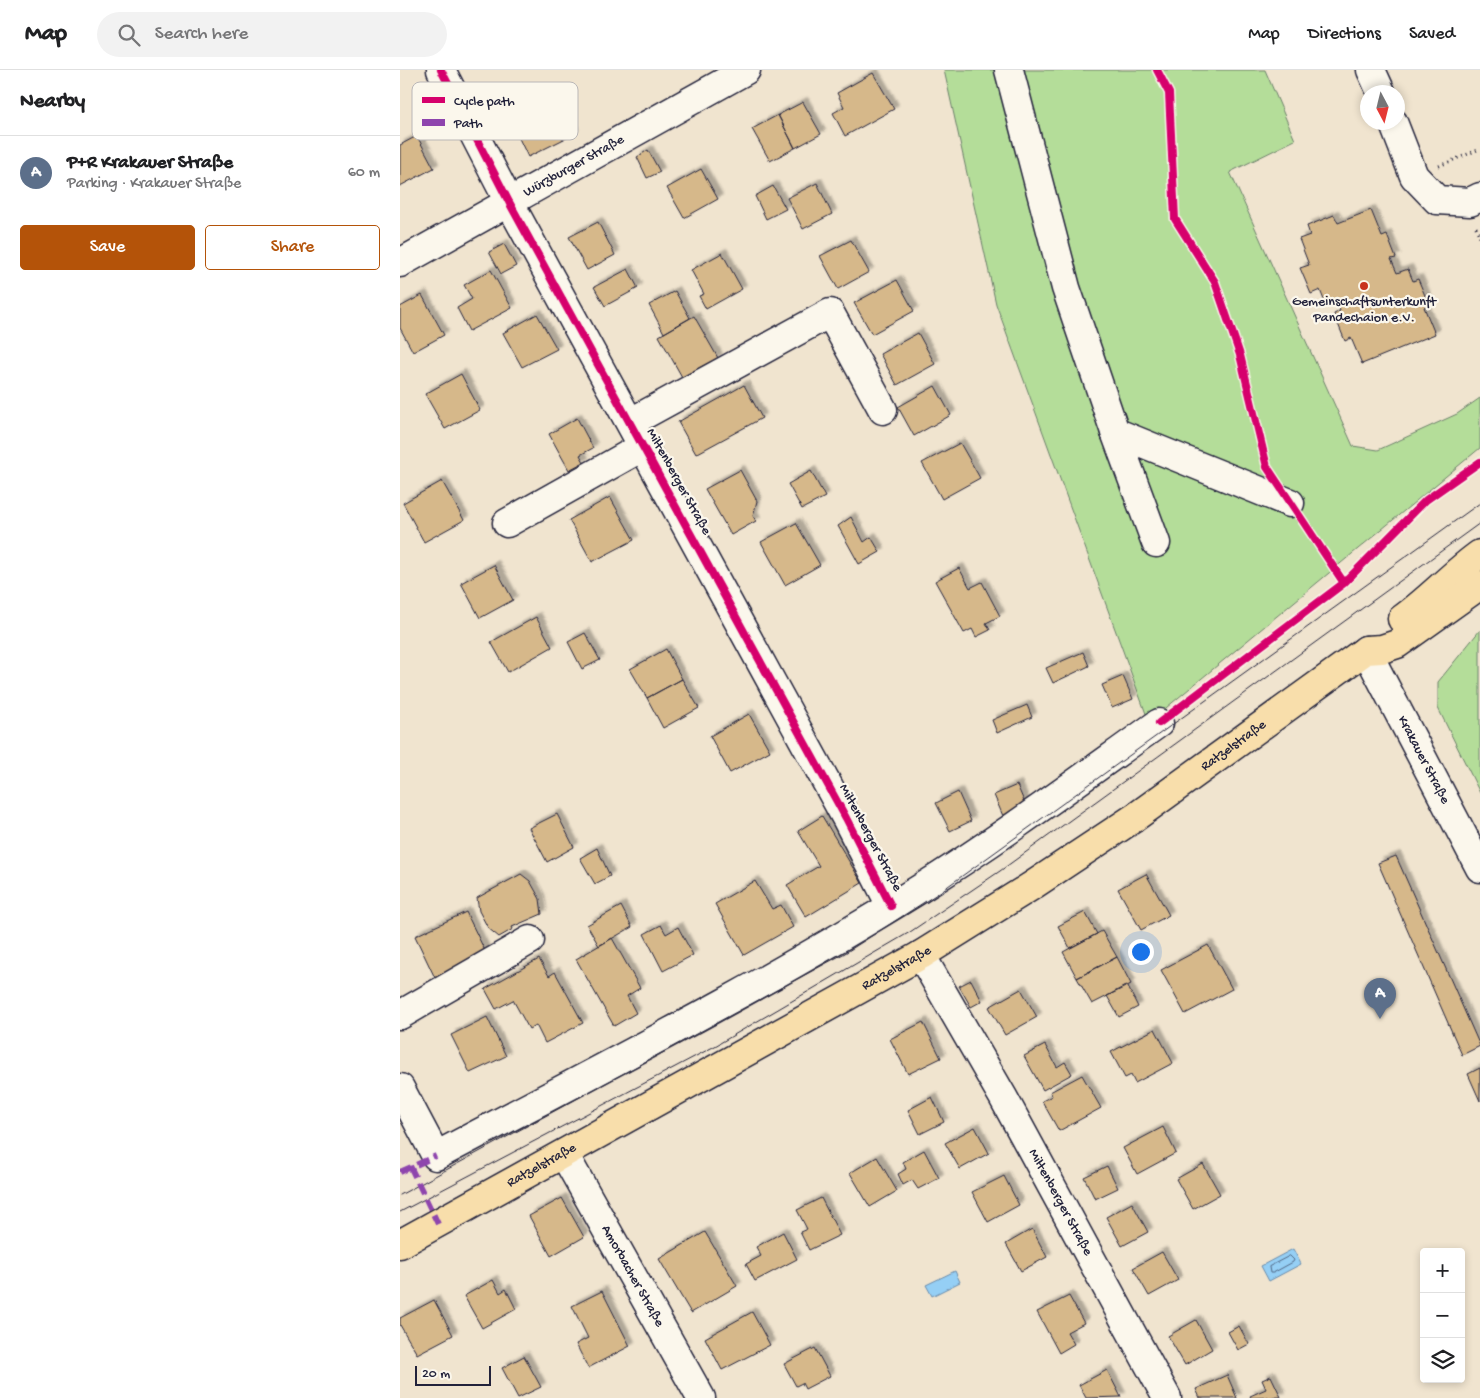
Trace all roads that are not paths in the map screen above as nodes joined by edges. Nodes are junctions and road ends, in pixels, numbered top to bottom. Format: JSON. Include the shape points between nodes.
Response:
{"nodes":[{"id":1,"x":442,"y":70,"type":"edge"},
{"id":2,"x":746,"y":70,"type":"edge"},
{"id":3,"x":1009,"y":70,"type":"edge"},
{"id":4,"x":1371,"y":70,"type":"edge"},
{"id":5,"x":448,"y":82,"type":"edge"},
{"id":6,"x":1378,"y":85,"type":"edge"},
{"id":7,"x":1396,"y":130,"type":"edge"},
{"id":8,"x":478,"y":140,"type":"edge"},
{"id":9,"x":1480,"y":198,"type":"edge"},
{"id":10,"x":509,"y":202,"type":"junction"},
{"id":11,"x":400,"y":263,"type":"edge"},
{"id":12,"x":883,"y":410,"type":"dead end"},
{"id":13,"x":631,"y":422,"type":"junction"},
{"id":14,"x":1115,"y":432,"type":"junction"},
{"id":15,"x":644,"y":446,"type":"junction"},
{"id":16,"x":1290,"y":503,"type":"dead end"},
{"id":17,"x":507,"y":523,"type":"dead end"},
{"id":18,"x":1156,"y":543,"type":"dead end"},
{"id":19,"x":1480,"y":554,"type":"edge"},
{"id":20,"x":1480,"y":585,"type":"edge"},
{"id":21,"x":1366,"y":650,"type":"junction"},
{"id":22,"x":1159,"y":724,"type":"dead end"},
{"id":23,"x":1480,"y":868,"type":"edge"},
{"id":24,"x":891,"y":906,"type":"junction"},
{"id":25,"x":530,"y":940,"type":"dead end"},
{"id":26,"x":921,"y":955,"type":"junction"},
{"id":27,"x":400,"y":1015,"type":"edge"},
{"id":28,"x":400,"y":1088,"type":"edge"},
{"id":29,"x":564,"y":1154,"type":"junction"},
{"id":30,"x":400,"y":1244,"type":"edge"},
{"id":31,"x":701,"y":1398,"type":"edge"},
{"id":32,"x":1167,"y":1398,"type":"edge"}],
"edges":[{"from":1,"to":5,"type":"street","name":"Miltenberger Straße"},
{"from":2,"to":10,"type":"street","name":"Würzburger Straße"},
{"from":3,"to":14,"type":"street","via":[[1066,288]]},
{"from":4,"to":6,"type":"street"},
{"from":7,"to":9,"type":"street","via":[[1414,176],[1436,200],[1470,202]]},
{"from":8,"to":10,"type":"street","name":"Miltenberger Straße"},
{"from":10,"to":11,"type":"street","name":"Würzburger Straße"},
{"from":10,"to":13,"type":"street","name":"Miltenberger Straße"},
{"from":12,"to":13,"type":"street","via":[[830,313]]},
{"from":13,"to":15,"type":"street","name":"Miltenberger Straße"},
{"from":14,"to":16,"type":"street"},
{"from":14,"to":18,"type":"street"},
{"from":15,"to":17,"type":"street"},
{"from":15,"to":24,"type":"street","name":"Miltenberger Straße"},
{"from":19,"to":21,"type":"main road","name":"Ratzelstraße","via":[[1438,592],[1371,640]]},
{"from":20,"to":21,"type":"main road","name":"Ratzelstraße","via":[[1398,644]]},
{"from":21,"to":23,"type":"street","name":"Krakauer Straße"},
{"from":21,"to":26,"type":"main road","name":"Ratzelstraße","via":[[1134,818]]},
{"from":22,"to":24,"type":"street","via":[[1015,826]]},
{"from":24,"to":28,"type":"street","via":[[681,1027],[436,1156]]},
{"from":25,"to":27,"type":"street"},
{"from":26,"to":29,"type":"main road","name":"Ratzelstraße"},
{"from":26,"to":32,"type":"street","name":"Miltenberger Straße","via":[[1003,1097]]},
{"from":29,"to":30,"type":"main road","name":"Ratzelstraße"},
{"from":29,"to":31,"type":"street","name":"Amorbacher Straße"}]}
